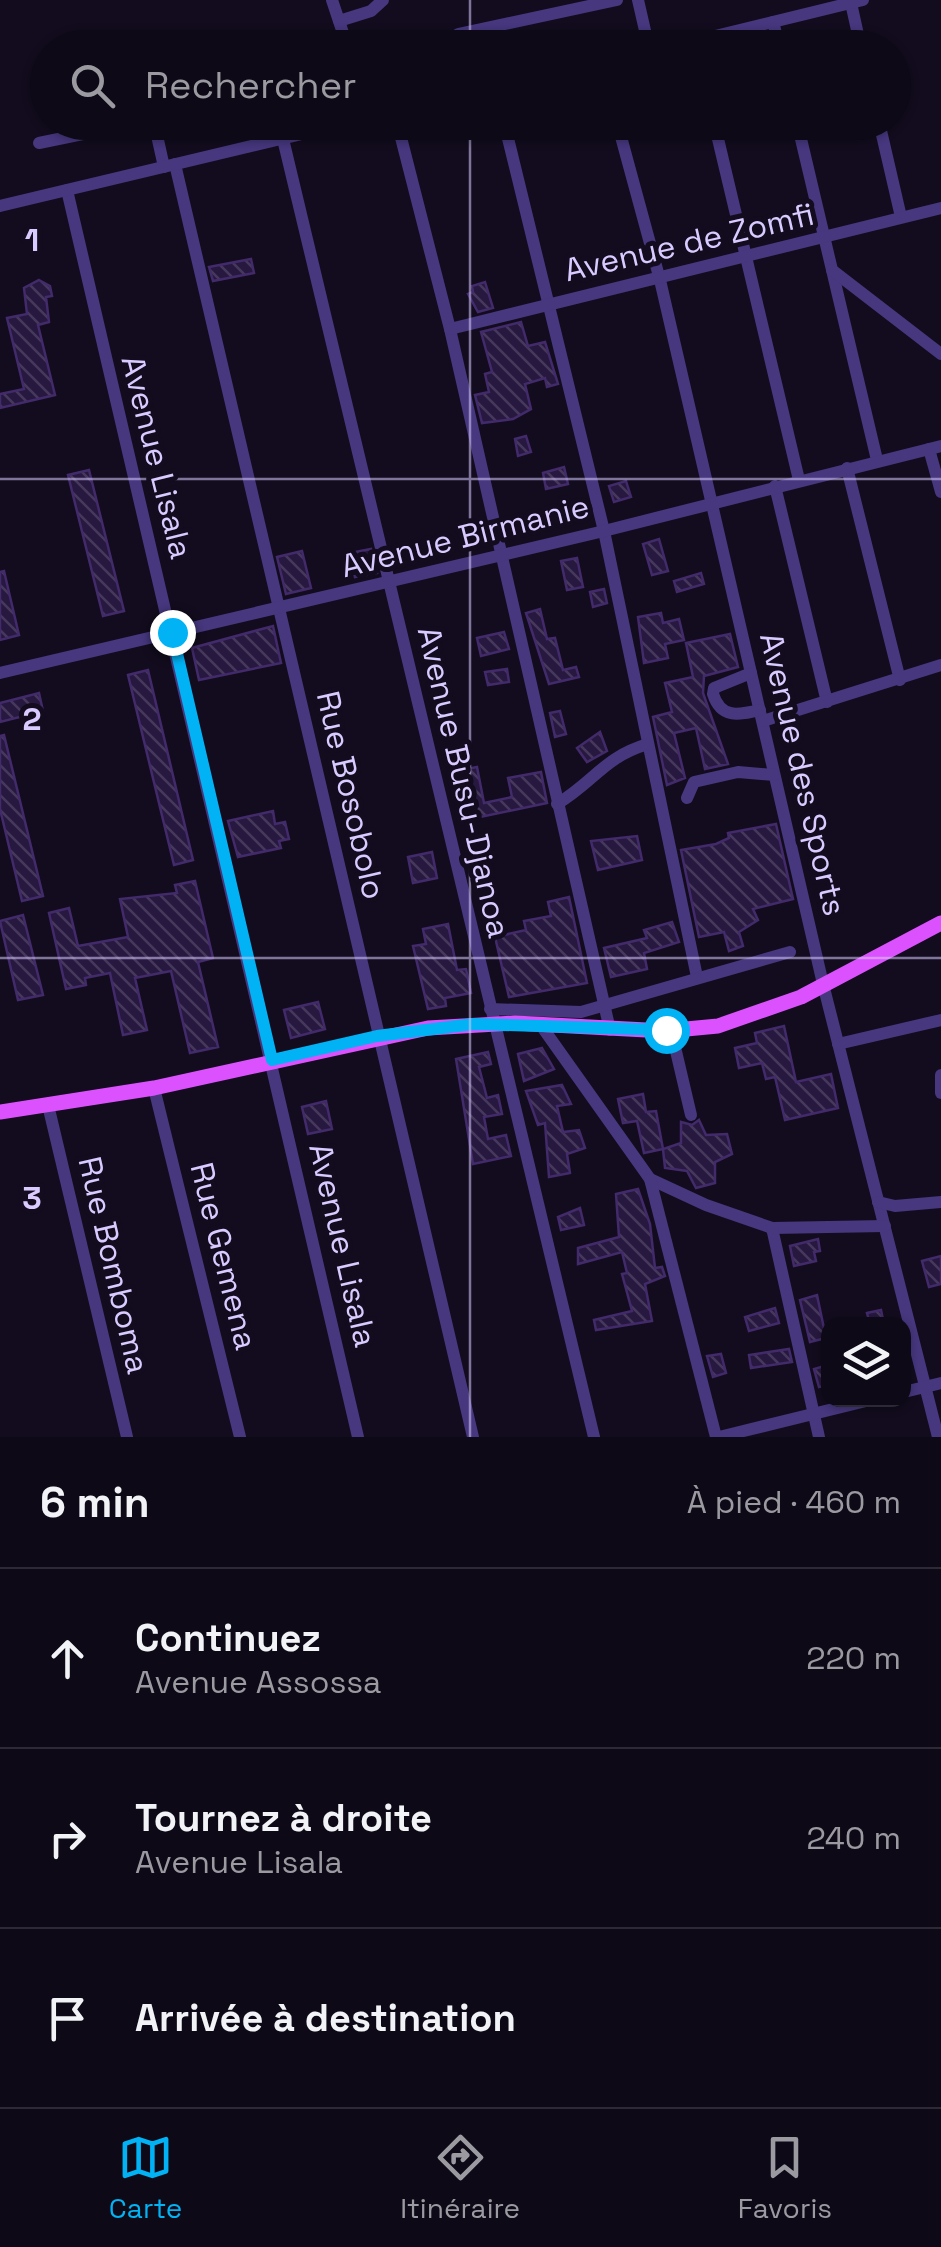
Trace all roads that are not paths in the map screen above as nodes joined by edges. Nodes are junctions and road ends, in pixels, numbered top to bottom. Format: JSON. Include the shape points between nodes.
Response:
{"nodes":[{"id":1,"x":332,"y":0,"type":"edge"},
{"id":2,"x":383,"y":0,"type":"edge"},
{"id":3,"x":617,"y":0,"type":"edge"},
{"id":4,"x":638,"y":0,"type":"edge"},
{"id":5,"x":857,"y":2,"type":"edge"},
{"id":6,"x":339,"y":21,"type":"junction"},
{"id":7,"x":774,"y":22,"type":"junction"},
{"id":8,"x":342,"y":30,"type":"edge"},
{"id":9,"x":477,"y":30,"type":"edge"},
{"id":10,"x":645,"y":30,"type":"edge"},
{"id":11,"x":745,"y":30,"type":"edge"},
{"id":12,"x":776,"y":30,"type":"edge"},
{"id":13,"x":859,"y":30,"type":"edge"},
{"id":14,"x":53,"y":140,"type":"edge"},
{"id":15,"x":161,"y":140,"type":"edge"},
{"id":16,"x":275,"y":140,"type":"edge"},
{"id":17,"x":283,"y":140,"type":"edge"},
{"id":18,"x":401,"y":140,"type":"edge"},
{"id":19,"x":509,"y":140,"type":"edge"},
{"id":20,"x":622,"y":140,"type":"edge"},
{"id":21,"x":718,"y":140,"type":"edge"},
{"id":22,"x":801,"y":140,"type":"edge"},
{"id":23,"x":883,"y":140,"type":"edge"},
{"id":24,"x":39,"y":143,"type":"dead end"},
{"id":25,"x":170,"y":166,"type":"junction"},
{"id":26,"x":67,"y":190,"type":"junction"},
{"id":27,"x":939,"y":205,"type":"edge"},
{"id":28,"x":0,"y":206,"type":"edge"},
{"id":29,"x":901,"y":217,"type":"junction"},
{"id":30,"x":824,"y":239,"type":"junction"},
{"id":31,"x":747,"y":258,"type":"junction"},
{"id":32,"x":832,"y":270,"type":"junction"},
{"id":33,"x":660,"y":280,"type":"junction"},
{"id":34,"x":552,"y":303,"type":"junction"},
{"id":35,"x":450,"y":329,"type":"junction"},
{"id":36,"x":941,"y":354,"type":"edge"},
{"id":37,"x":935,"y":447,"type":"edge"},
{"id":38,"x":877,"y":460,"type":"junction"},
{"id":39,"x":846,"y":468,"type":"junction"},
{"id":40,"x":799,"y":480,"type":"junction"},
{"id":41,"x":775,"y":486,"type":"junction"},
{"id":42,"x":941,"y":492,"type":"edge"},
{"id":43,"x":712,"y":504,"type":"junction"},
{"id":44,"x":604,"y":531,"type":"junction"},
{"id":45,"x":501,"y":554,"type":"junction"},
{"id":46,"x":390,"y":582,"type":"junction"},
{"id":47,"x":280,"y":608,"type":"junction"},
{"id":48,"x":172,"y":632,"type":"junction"},
{"id":49,"x":941,"y":665,"type":"edge"},
{"id":50,"x":0,"y":673,"type":"edge"},
{"id":51,"x":750,"y":673,"type":"junction"},
{"id":52,"x":900,"y":680,"type":"junction"},
{"id":53,"x":827,"y":702,"type":"junction"},
{"id":54,"x":761,"y":716,"type":"junction"},
{"id":55,"x":648,"y":744,"type":"junction"},
{"id":56,"x":774,"y":774,"type":"junction"},
{"id":57,"x":687,"y":798,"type":"dead end"},
{"id":58,"x":557,"y":804,"type":"junction"},
{"id":59,"x":941,"y":923,"type":"edge"},
{"id":60,"x":790,"y":952,"type":"dead end"},
{"id":61,"x":697,"y":977,"type":"junction"},
{"id":62,"x":823,"y":984,"type":"junction"},
{"id":63,"x":604,"y":1002,"type":"junction"},
{"id":64,"x":491,"y":1016,"type":"junction"},
{"id":65,"x":941,"y":1020,"type":"edge"},
{"id":66,"x":540,"y":1024,"type":"junction"},
{"id":67,"x":610,"y":1030,"type":"junction"},
{"id":68,"x":671,"y":1030,"type":"junction"},
{"id":69,"x":377,"y":1036,"type":"junction"},
{"id":70,"x":838,"y":1044,"type":"junction"},
{"id":71,"x":272,"y":1060,"type":"junction"},
{"id":72,"x":941,"y":1074,"type":"edge"},
{"id":73,"x":154,"y":1088,"type":"junction"},
{"id":74,"x":941,"y":1093,"type":"edge"},
{"id":75,"x":48,"y":1105,"type":"junction"},
{"id":76,"x":0,"y":1112,"type":"edge"},
{"id":77,"x":691,"y":1115,"type":"dead end"},
{"id":78,"x":650,"y":1179,"type":"junction"},
{"id":79,"x":878,"y":1202,"type":"junction"},
{"id":80,"x":941,"y":1202,"type":"edge"},
{"id":81,"x":885,"y":1226,"type":"junction"},
{"id":82,"x":772,"y":1228,"type":"junction"},
{"id":83,"x":941,"y":1383,"type":"edge"},
{"id":84,"x":926,"y":1386,"type":"junction"},
{"id":85,"x":911,"y":1390,"type":"edge"},
{"id":86,"x":839,"y":1407,"type":"edge"},
{"id":87,"x":813,"y":1413,"type":"junction"},
{"id":88,"x":126,"y":1437,"type":"edge"},
{"id":89,"x":240,"y":1437,"type":"edge"},
{"id":90,"x":358,"y":1437,"type":"edge"},
{"id":91,"x":473,"y":1437,"type":"edge"},
{"id":92,"x":594,"y":1437,"type":"edge"},
{"id":93,"x":718,"y":1437,"type":"edge"},
{"id":94,"x":819,"y":1437,"type":"edge"},
{"id":95,"x":938,"y":1437,"type":"edge"}],
"edges":[{"from":1,"to":6,"type":"street"},
{"from":2,"to":6,"type":"street"},
{"from":3,"to":9,"type":"street"},
{"from":4,"to":10,"type":"street"},
{"from":5,"to":7,"type":"street"},
{"from":5,"to":13,"type":"street"},
{"from":6,"to":8,"type":"street"},
{"from":7,"to":11,"type":"street"},
{"from":7,"to":12,"type":"street"},
{"from":14,"to":24,"type":"street"},
{"from":15,"to":25,"type":"street","name":"Rue Bosobolo"},
{"from":16,"to":25,"type":"street"},
{"from":17,"to":46,"type":"street","name":"Avenue Busu-Djanoa"},
{"from":18,"to":35,"type":"street"},
{"from":19,"to":34,"type":"street"},
{"from":20,"to":33,"type":"street","name":"Avenue des Sports"},
{"from":21,"to":31,"type":"street"},
{"from":22,"to":30,"type":"street"},
{"from":23,"to":29,"type":"street"},
{"from":25,"to":26,"type":"street"},
{"from":25,"to":47,"type":"street","name":"Rue Bosobolo"},
{"from":26,"to":28,"type":"street"},
{"from":26,"to":48,"type":"street","name":"Avenue Lisala"},
{"from":27,"to":29,"type":"street","name":"Avenue de Zomfi"},
{"from":29,"to":30,"type":"street","name":"Avenue de Zomfi"},
{"from":30,"to":31,"type":"street","name":"Avenue de Zomfi"},
{"from":30,"to":32,"type":"street"},
{"from":31,"to":33,"type":"street","name":"Avenue de Zomfi"},
{"from":31,"to":40,"type":"street"},
{"from":32,"to":36,"type":"street"},
{"from":32,"to":38,"type":"street"},
{"from":33,"to":34,"type":"street","name":"Avenue de Zomfi"},
{"from":33,"to":43,"type":"street","name":"Avenue des Sports"},
{"from":34,"to":35,"type":"street","name":"Avenue de Zomfi"},
{"from":34,"to":44,"type":"street"},
{"from":35,"to":45,"type":"street"},
{"from":37,"to":38,"type":"street","name":"Avenue Birmanie"},
{"from":37,"to":42,"type":"street"},
{"from":38,"to":39,"type":"street","name":"Avenue Birmanie"},
{"from":39,"to":40,"type":"street","name":"Avenue Birmanie"},
{"from":39,"to":52,"type":"street"},
{"from":40,"to":41,"type":"street","name":"Avenue Birmanie"},
{"from":41,"to":43,"type":"street","name":"Avenue Birmanie"},
{"from":41,"to":53,"type":"street"},
{"from":43,"to":44,"type":"street","name":"Avenue Birmanie"},
{"from":43,"to":51,"type":"street","name":"Avenue des Sports"},
{"from":44,"to":45,"type":"street","name":"Avenue Birmanie"},
{"from":44,"to":55,"type":"street"},
{"from":45,"to":46,"type":"street","name":"Avenue Birmanie"},
{"from":45,"to":58,"type":"street"},
{"from":46,"to":47,"type":"street","name":"Avenue Birmanie"},
{"from":46,"to":64,"type":"street","name":"Avenue Busu-Djanoa"},
{"from":47,"to":48,"type":"street","name":"Avenue Birmanie"},
{"from":47,"to":69,"type":"street","name":"Rue Bosobolo"},
{"from":48,"to":50,"type":"street","name":"Avenue Birmanie"},
{"from":48,"to":71,"type":"street","name":"Avenue Lisala"},
{"from":49,"to":52,"type":"street"},
{"from":51,"to":54,"type":"street","name":"Avenue des Sports"},
{"from":51,"to":54,"type":"street","via":[[729,679],[713,694],[725,712]]},
{"from":52,"to":53,"type":"street"},
{"from":53,"to":54,"type":"street"},
{"from":54,"to":56,"type":"street","name":"Avenue des Sports"},
{"from":55,"to":58,"type":"street","via":[[611,757]]},
{"from":55,"to":61,"type":"street"},
{"from":56,"to":57,"type":"street","via":[[738,772],[694,782]]},
{"from":56,"to":62,"type":"street","name":"Avenue des Sports"},
{"from":58,"to":63,"type":"street"},
{"from":59,"to":62,"type":"main road"},
{"from":60,"to":61,"type":"street"},
{"from":61,"to":63,"type":"street"},
{"from":62,"to":68,"type":"main road","via":[[744,1018]]},
{"from":62,"to":70,"type":"street","name":"Avenue des Sports"},
{"from":63,"to":64,"type":"street","via":[[574,1013]]},
{"from":63,"to":67,"type":"street"},
{"from":64,"to":66,"type":"main road"},
{"from":64,"to":69,"type":"main road"},
{"from":64,"to":92,"type":"street","name":"Avenue Busu-Djanoa"},
{"from":65,"to":70,"type":"street"},
{"from":66,"to":67,"type":"main road"},
{"from":66,"to":78,"type":"street"},
{"from":67,"to":68,"type":"main road"},
{"from":68,"to":77,"type":"street"},
{"from":69,"to":71,"type":"main road"},
{"from":69,"to":91,"type":"street","name":"Rue Bosobolo"},
{"from":70,"to":79,"type":"street","name":"Avenue des Sports"},
{"from":71,"to":73,"type":"main road"},
{"from":71,"to":90,"type":"street","name":"Avenue Lisala"},
{"from":72,"to":74,"type":"street"},
{"from":73,"to":75,"type":"main road"},
{"from":73,"to":89,"type":"street","name":"Rue Gemena"},
{"from":75,"to":76,"type":"main road"},
{"from":75,"to":88,"type":"street","name":"Rue Bomboma"},
{"from":78,"to":82,"type":"street"},
{"from":78,"to":93,"type":"street"},
{"from":79,"to":80,"type":"street"},
{"from":79,"to":81,"type":"street","name":"Avenue des Sports"},
{"from":81,"to":82,"type":"street"},
{"from":81,"to":84,"type":"street","name":"Avenue des Sports"},
{"from":82,"to":87,"type":"street"},
{"from":83,"to":84,"type":"street"},
{"from":84,"to":85,"type":"street"},
{"from":84,"to":95,"type":"street","name":"Avenue des Sports"},
{"from":86,"to":87,"type":"street"},
{"from":87,"to":93,"type":"street"},
{"from":87,"to":94,"type":"street"}]}
